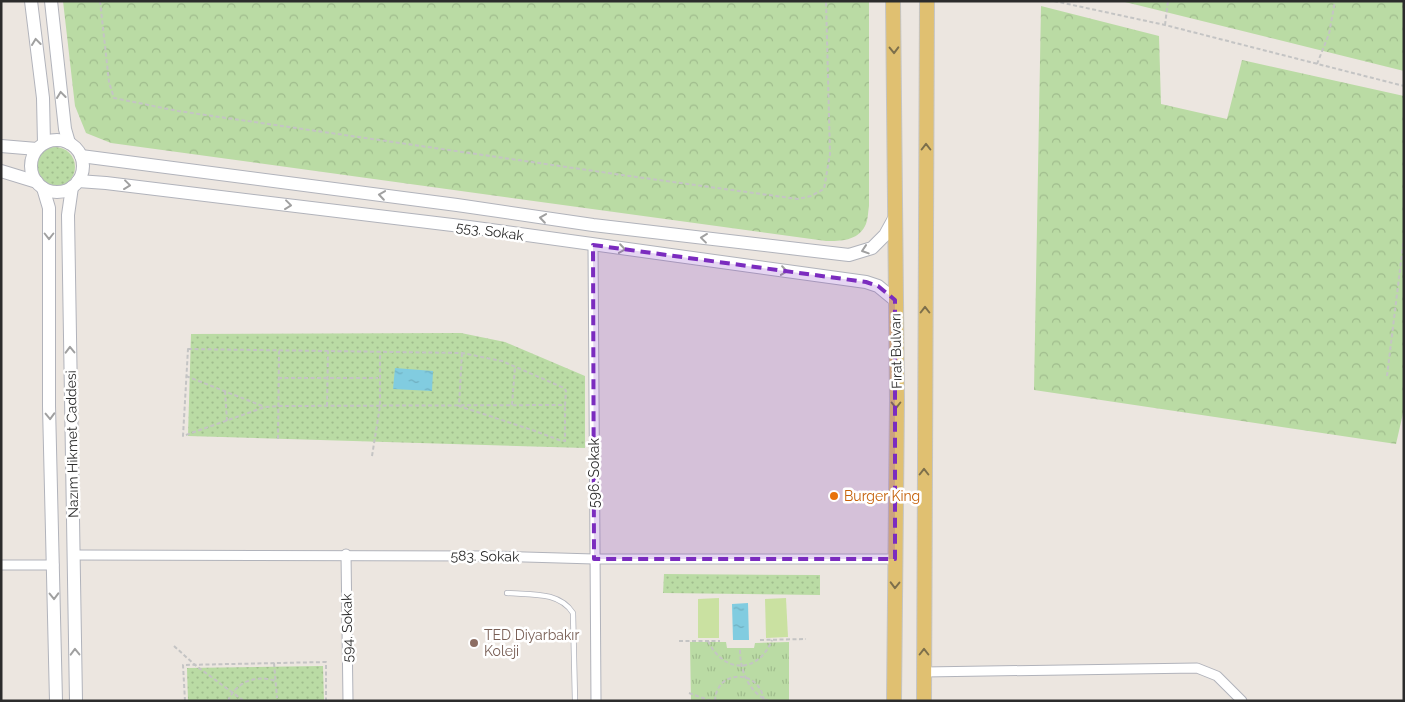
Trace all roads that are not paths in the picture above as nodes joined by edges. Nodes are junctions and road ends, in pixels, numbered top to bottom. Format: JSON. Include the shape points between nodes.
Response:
{"nodes":[{"id":1,"x":31,"y":1,"type":"edge"},
{"id":2,"x":51,"y":1,"type":"edge"},
{"id":3,"x":893,"y":1,"type":"edge"},
{"id":4,"x":927,"y":1,"type":"edge"},
{"id":5,"x":69,"y":143,"type":"junction"},
{"id":6,"x":1,"y":146,"type":"edge"},
{"id":7,"x":40,"y":146,"type":"junction"},
{"id":8,"x":81,"y":156,"type":"junction"},
{"id":9,"x":1,"y":171,"type":"edge"},
{"id":10,"x":75,"y":184,"type":"junction"},
{"id":11,"x":40,"y":185,"type":"junction"},
{"id":12,"x":896,"y":215,"type":"junction"},
{"id":13,"x":593,"y":245,"type":"junction"},
{"id":14,"x":895,"y":300,"type":"junction"},
{"id":15,"x":346,"y":554,"type":"junction"},
{"id":16,"x":74,"y":555,"type":"junction"},
{"id":17,"x":594,"y":559,"type":"junction"},
{"id":18,"x":895,"y":559,"type":"junction"},
{"id":19,"x":1,"y":565,"type":"edge"},
{"id":20,"x":54,"y":565,"type":"junction"},
{"id":21,"x":507,"y":593,"type":"dead end"},
{"id":22,"x":924,"y":672,"type":"junction"},
{"id":23,"x":56,"y":701,"type":"edge"},
{"id":24,"x":76,"y":701,"type":"edge"},
{"id":25,"x":348,"y":701,"type":"edge"},
{"id":26,"x":575,"y":701,"type":"edge"},
{"id":27,"x":596,"y":701,"type":"edge"},
{"id":28,"x":894,"y":701,"type":"edge"},
{"id":29,"x":924,"y":701,"type":"edge"},
{"id":30,"x":1242,"y":701,"type":"edge"}],
"edges":[{"from":7,"to":1,"type":"main road","one_way":true,"via":[[43,98]]},
{"from":5,"to":2,"type":"main road","one_way":true},
{"from":3,"to":12,"type":"main road","name":"Fırat Bulvarı","one_way":true},
{"from":22,"to":4,"type":"main road","name":"Fırat Bulvarı","one_way":true},
{"from":5,"to":7,"type":"main road","via":[[52,140]]},
{"from":5,"to":8,"type":"main road"},
{"from":6,"to":7,"type":"main road"},
{"from":7,"to":11,"type":"main road","via":[[31,165],[32,174]]},
{"from":8,"to":10,"type":"main road","via":[[82,173]]},
{"from":12,"to":8,"type":"main road","one_way":true,"via":[[885,235],[872,248],[849,255],[593,225]]},
{"from":9,"to":11,"type":"main road"},
{"from":10,"to":11,"type":"main road","via":[[58,192]]},
{"from":10,"to":13,"type":"main road","name":"553. Sokak","one_way":true,"via":[[116,184]]},
{"from":16,"to":10,"type":"main road","name":"Nazım Hikmet Caddesi","one_way":true,"via":[[68,215]]},
{"from":11,"to":20,"type":"main road","name":"Nazım Hikmet Caddesi","one_way":true,"via":[[49,208],[49,406]]},
{"from":12,"to":14,"type":"main road","name":"Fırat Bulvarı"},
{"from":13,"to":14,"type":"main road","name":"553. Sokak","one_way":true,"via":[[866,282],[878,286]]},
{"from":13,"to":17,"type":"street","name":"596. Sokak"},
{"from":14,"to":18,"type":"main road","name":"Fırat Bulvarı","one_way":true},
{"from":15,"to":16,"type":"street","name":"583. Sokak"},
{"from":15,"to":17,"type":"street","name":"583. Sokak"},
{"from":15,"to":25,"type":"street","name":"594. Sokak"},
{"from":24,"to":16,"type":"main road","name":"Nazım Hikmet Caddesi","one_way":true},
{"from":17,"to":18,"type":"street","name":"583. Sokak"},
{"from":17,"to":27,"type":"street","name":"596. Sokak"},
{"from":18,"to":28,"type":"main road","name":"Fırat Bulvarı","one_way":true},
{"from":19,"to":20,"type":"street"},
{"from":20,"to":23,"type":"main road","name":"Nazım Hikmet Caddesi","one_way":true},
{"from":21,"to":26,"type":"lane","via":[[554,597],[568,605],[573,614]]},
{"from":22,"to":29,"type":"main road","name":"Fırat Bulvarı"},
{"from":22,"to":30,"type":"street","via":[[1197,668],[1218,676]]}]}
